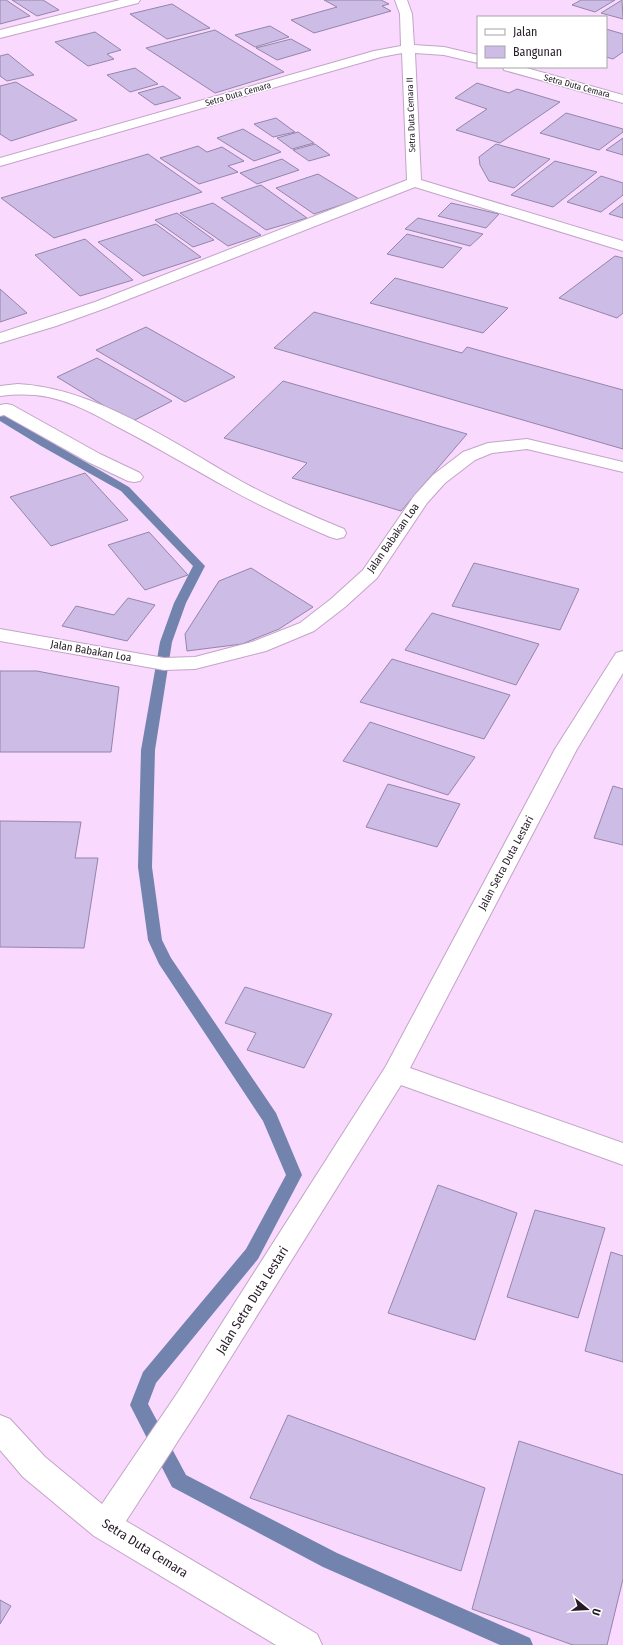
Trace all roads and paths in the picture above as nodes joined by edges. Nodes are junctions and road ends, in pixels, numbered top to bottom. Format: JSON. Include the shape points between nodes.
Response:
{"nodes":[{"id":1,"x":134,"y":0,"type":"edge"},
{"id":2,"x":401,"y":0,"type":"edge"},
{"id":3,"x":0,"y":34,"type":"edge"},
{"id":4,"x":408,"y":49,"type":"junction"},
{"id":5,"x":477,"y":58,"type":"edge"},
{"id":6,"x":513,"y":68,"type":"edge"},
{"id":7,"x":623,"y":99,"type":"edge"},
{"id":8,"x":0,"y":162,"type":"edge"},
{"id":9,"x":414,"y":182,"type":"junction"},
{"id":10,"x":623,"y":246,"type":"edge"},
{"id":11,"x":0,"y":338,"type":"edge"},
{"id":12,"x":0,"y":391,"type":"edge"},
{"id":13,"x":2,"y":408,"type":"edge"},
{"id":14,"x":623,"y":467,"type":"edge"},
{"id":15,"x":134,"y":477,"type":"dead end"},
{"id":16,"x":337,"y":533,"type":"dead end"},
{"id":17,"x":0,"y":635,"type":"edge"},
{"id":18,"x":623,"y":657,"type":"edge"},
{"id":19,"x":395,"y":1073,"type":"junction"},
{"id":20,"x":623,"y":1154,"type":"edge"},
{"id":21,"x":0,"y":1429,"type":"edge"},
{"id":22,"x":105,"y":1526,"type":"junction"},
{"id":23,"x":306,"y":1645,"type":"edge"}],
"edges":[{"from":1,"to":3,"type":"street"},
{"from":2,"to":4,"type":"street","name":"Setra Duta Cemara II","via":[[406,14]]},
{"from":4,"to":5,"type":"street","name":"Setra Duta Cemara","via":[[455,52]]},
{"from":4,"to":8,"type":"street","name":"Setra Duta Cemara","via":[[379,54]]},
{"from":4,"to":9,"type":"street","name":"Setra Duta Cemara II"},
{"from":6,"to":7,"type":"street","name":"Setra Duta Cemara"},
{"from":9,"to":10,"type":"street"},
{"from":9,"to":11,"type":"street","via":[[163,281],[37,328]]},
{"from":12,"to":16,"type":"street","via":[[32,390],[88,404],[168,445],[265,501]]},
{"from":13,"to":15,"type":"street"},
{"from":14,"to":17,"type":"street","name":"Jalan Babakan Loa","via":[[527,444],[488,448],[469,456],[439,479],[420,500],[370,574],[338,603],[307,627],[244,652],[195,663],[164,664]]},
{"from":18,"to":19,"type":"street","name":"Jalan Setra Duta Lestari","via":[[566,749]]},
{"from":19,"to":20,"type":"street"},
{"from":19,"to":22,"type":"street","name":"Jalan Setra Duta Lestari","via":[[192,1394]]},
{"from":21,"to":22,"type":"street","name":"Setra Duta Cemara","via":[[34,1467]]},
{"from":22,"to":23,"type":"street","name":"Setra Duta Cemara"}]}
